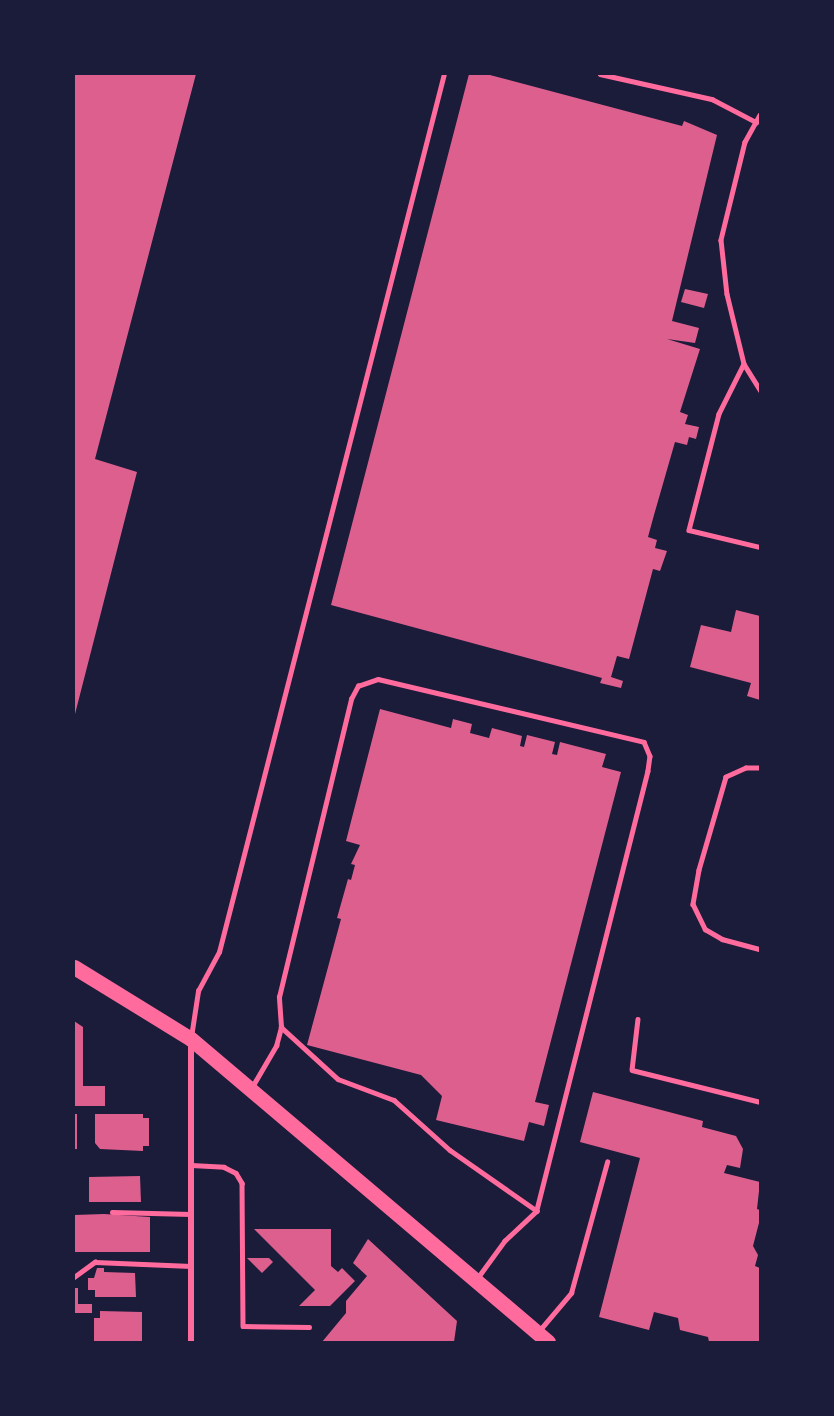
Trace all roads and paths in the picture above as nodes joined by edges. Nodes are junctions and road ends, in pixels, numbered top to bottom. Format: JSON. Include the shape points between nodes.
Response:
{"nodes":[{"id":1,"x":444,"y":74,"type":"edge"},
{"id":2,"x":600,"y":74,"type":"edge"},
{"id":3,"x":760,"y":115,"type":"edge"},
{"id":4,"x":756,"y":122,"type":"junction"},
{"id":5,"x":744,"y":364,"type":"junction"},
{"id":6,"x":760,"y":390,"type":"edge"},
{"id":7,"x":760,"y":547,"type":"edge"},
{"id":8,"x":760,"y":768,"type":"edge"},
{"id":9,"x":760,"y":949,"type":"edge"},
{"id":10,"x":74,"y":967,"type":"edge"},
{"id":11,"x":638,"y":1019,"type":"dead end"},
{"id":12,"x":280,"y":1027,"type":"junction"},
{"id":13,"x":191,"y":1039,"type":"junction"},
{"id":14,"x":251,"y":1089,"type":"junction"},
{"id":15,"x":760,"y":1102,"type":"edge"},
{"id":16,"x":607,"y":1162,"type":"dead end"},
{"id":17,"x":191,"y":1166,"type":"junction"},
{"id":18,"x":537,"y":1211,"type":"junction"},
{"id":19,"x":112,"y":1212,"type":"dead end"},
{"id":20,"x":191,"y":1214,"type":"junction"},
{"id":21,"x":191,"y":1266,"type":"junction"},
{"id":22,"x":74,"y":1277,"type":"edge"},
{"id":23,"x":476,"y":1281,"type":"junction"},
{"id":24,"x":309,"y":1327,"type":"dead end"},
{"id":25,"x":543,"y":1338,"type":"edge"},
{"id":26,"x":191,"y":1342,"type":"edge"}],
"edges":[{"from":1,"to":13,"type":"lane","via":[[219,952],[198,991]]},
{"from":2,"to":4,"type":"lane","via":[[712,99]]},
{"from":3,"to":4,"type":"lane"},
{"from":4,"to":5,"type":"lane","via":[[745,142],[721,240],[727,294]]},
{"from":5,"to":6,"type":"lane"},
{"from":5,"to":7,"type":"lane","via":[[719,414],[689,530]]},
{"from":8,"to":9,"type":"lane","via":[[746,768],[726,777],[693,904],[705,929],[722,939]]},
{"from":10,"to":13,"type":"main road"},
{"from":11,"to":15,"type":"lane","via":[[632,1070]]},
{"from":12,"to":14,"type":"lane","via":[[276,1046]]},
{"from":12,"to":18,"type":"lane","via":[[338,1079],[394,1100],[450,1150]]},
{"from":12,"to":18,"type":"lane","via":[[279,997],[351,699],[358,686],[378,679],[644,742],[650,756],[648,771]]},
{"from":13,"to":14,"type":"main road"},
{"from":13,"to":17,"type":"street"},
{"from":14,"to":23,"type":"main road"},
{"from":16,"to":25,"type":"lane","via":[[571,1293]]},
{"from":17,"to":20,"type":"street"},
{"from":17,"to":24,"type":"lane","via":[[224,1167],[236,1173],[242,1183],[243,1326]]},
{"from":18,"to":23,"type":"lane","via":[[506,1241]]},
{"from":19,"to":20,"type":"lane"},
{"from":20,"to":21,"type":"street"},
{"from":21,"to":22,"type":"lane","via":[[95,1262]]},
{"from":21,"to":26,"type":"street"},
{"from":23,"to":25,"type":"main road"}]}
